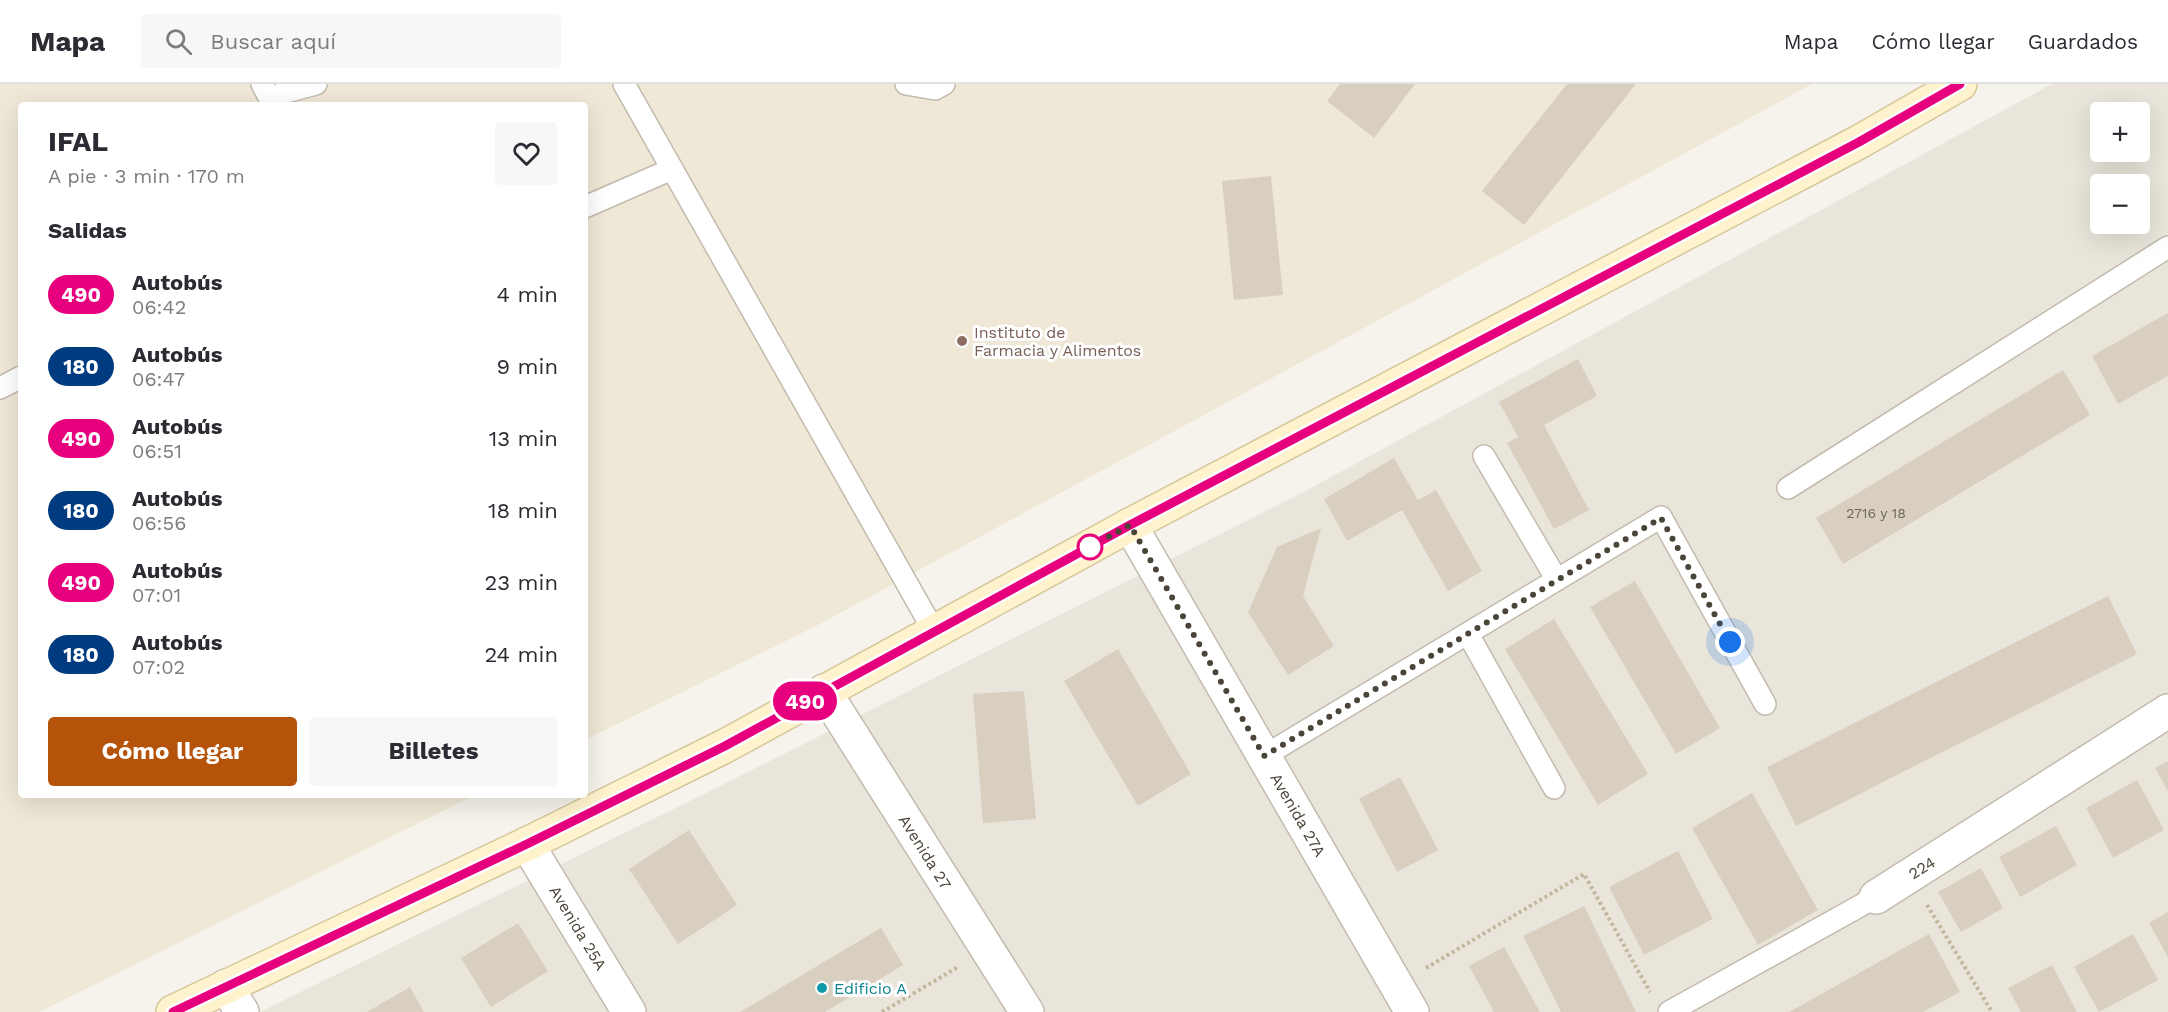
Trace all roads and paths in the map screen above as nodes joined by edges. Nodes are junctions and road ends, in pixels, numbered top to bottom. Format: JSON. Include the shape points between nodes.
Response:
{"nodes":[{"id":1,"x":262,"y":84,"type":"edge"},
{"id":2,"x":316,"y":84,"type":"edge"},
{"id":3,"x":624,"y":84,"type":"edge"},
{"id":4,"x":906,"y":84,"type":"edge"},
{"id":5,"x":944,"y":84,"type":"edge"},
{"id":6,"x":1960,"y":84,"type":"edge"},
{"id":7,"x":271,"y":102,"type":"edge"},
{"id":8,"x":275,"y":102,"type":"edge"},
{"id":9,"x":672,"y":169,"type":"junction"},
{"id":10,"x":588,"y":206,"type":"edge"},
{"id":11,"x":2168,"y":247,"type":"edge"},
{"id":12,"x":18,"y":379,"type":"edge"},
{"id":13,"x":0,"y":388,"type":"edge"},
{"id":14,"x":1484,"y":456,"type":"dead end"},
{"id":15,"x":1788,"y":488,"type":"dead end"},
{"id":16,"x":1130,"y":525,"type":"junction"},
{"id":17,"x":1557,"y":580,"type":"junction"},
{"id":18,"x":935,"y":633,"type":"junction"},
{"id":19,"x":1468,"y":634,"type":"junction"},
{"id":20,"x":824,"y":691,"type":"junction"},
{"id":21,"x":1765,"y":704,"type":"dead end"},
{"id":22,"x":2168,"y":711,"type":"edge"},
{"id":23,"x":1264,"y":756,"type":"junction"},
{"id":24,"x":1554,"y":788,"type":"dead end"},
{"id":25,"x":527,"y":844,"type":"junction"},
{"id":26,"x":1910,"y":876,"type":"junction"},
{"id":27,"x":1876,"y":897,"type":"joint"},
{"id":28,"x":987,"y":950,"type":"junction"},
{"id":29,"x":234,"y":999,"type":"edge"},
{"id":30,"x":1405,"y":999,"type":"edge"},
{"id":31,"x":1662,"y":1007,"type":"edge"},
{"id":32,"x":185,"y":1009,"type":"edge"},
{"id":33,"x":629,"y":1012,"type":"edge"},
{"id":34,"x":882,"y":1012,"type":"edge"},
{"id":35,"x":1027,"y":1012,"type":"edge"},
{"id":36,"x":1992,"y":1012,"type":"edge"}],
"edges":[{"from":1,"to":7,"type":"lane"},
{"from":2,"to":8,"type":"lane","via":[[282,93]]},
{"from":3,"to":9,"type":"lane"},
{"from":4,"to":5,"type":"lane","via":[[935,89]]},
{"from":6,"to":16,"type":"main road","via":[[1859,142]]},
{"from":9,"to":10,"type":"lane"},
{"from":9,"to":18,"type":"lane"},
{"from":11,"to":15,"type":"lane"},
{"from":12,"to":13,"type":"lane"},
{"from":14,"to":17,"type":"lane"},
{"from":16,"to":18,"type":"main road"},
{"from":16,"to":23,"type":"street","name":"Avenida 27A"},
{"from":17,"to":19,"type":"lane"},
{"from":17,"to":21,"type":"lane","via":[[1661,518]]},
{"from":18,"to":20,"type":"main road"},
{"from":19,"to":23,"type":"lane"},
{"from":19,"to":24,"type":"lane"},
{"from":20,"to":25,"type":"main road","via":[[725,746]]},
{"from":20,"to":28,"type":"street","name":"Avenida 27"},
{"from":22,"to":26,"type":"street","name":"224"},
{"from":23,"to":30,"type":"street","name":"Avenida 27A"},
{"from":25,"to":29,"type":"main road"},
{"from":25,"to":33,"type":"street","name":"Avenida 25A"},
{"from":26,"to":27,"type":"street","name":"224"},
{"from":26,"to":36,"type":"path"},
{"from":27,"to":31,"type":"lane","name":"224"},
{"from":28,"to":34,"type":"path"},
{"from":28,"to":35,"type":"street","name":"Avenida 27"},
{"from":29,"to":32,"type":"main road"},
{"from":30,"to":31,"type":"path","via":[[1584,874]]}]}
